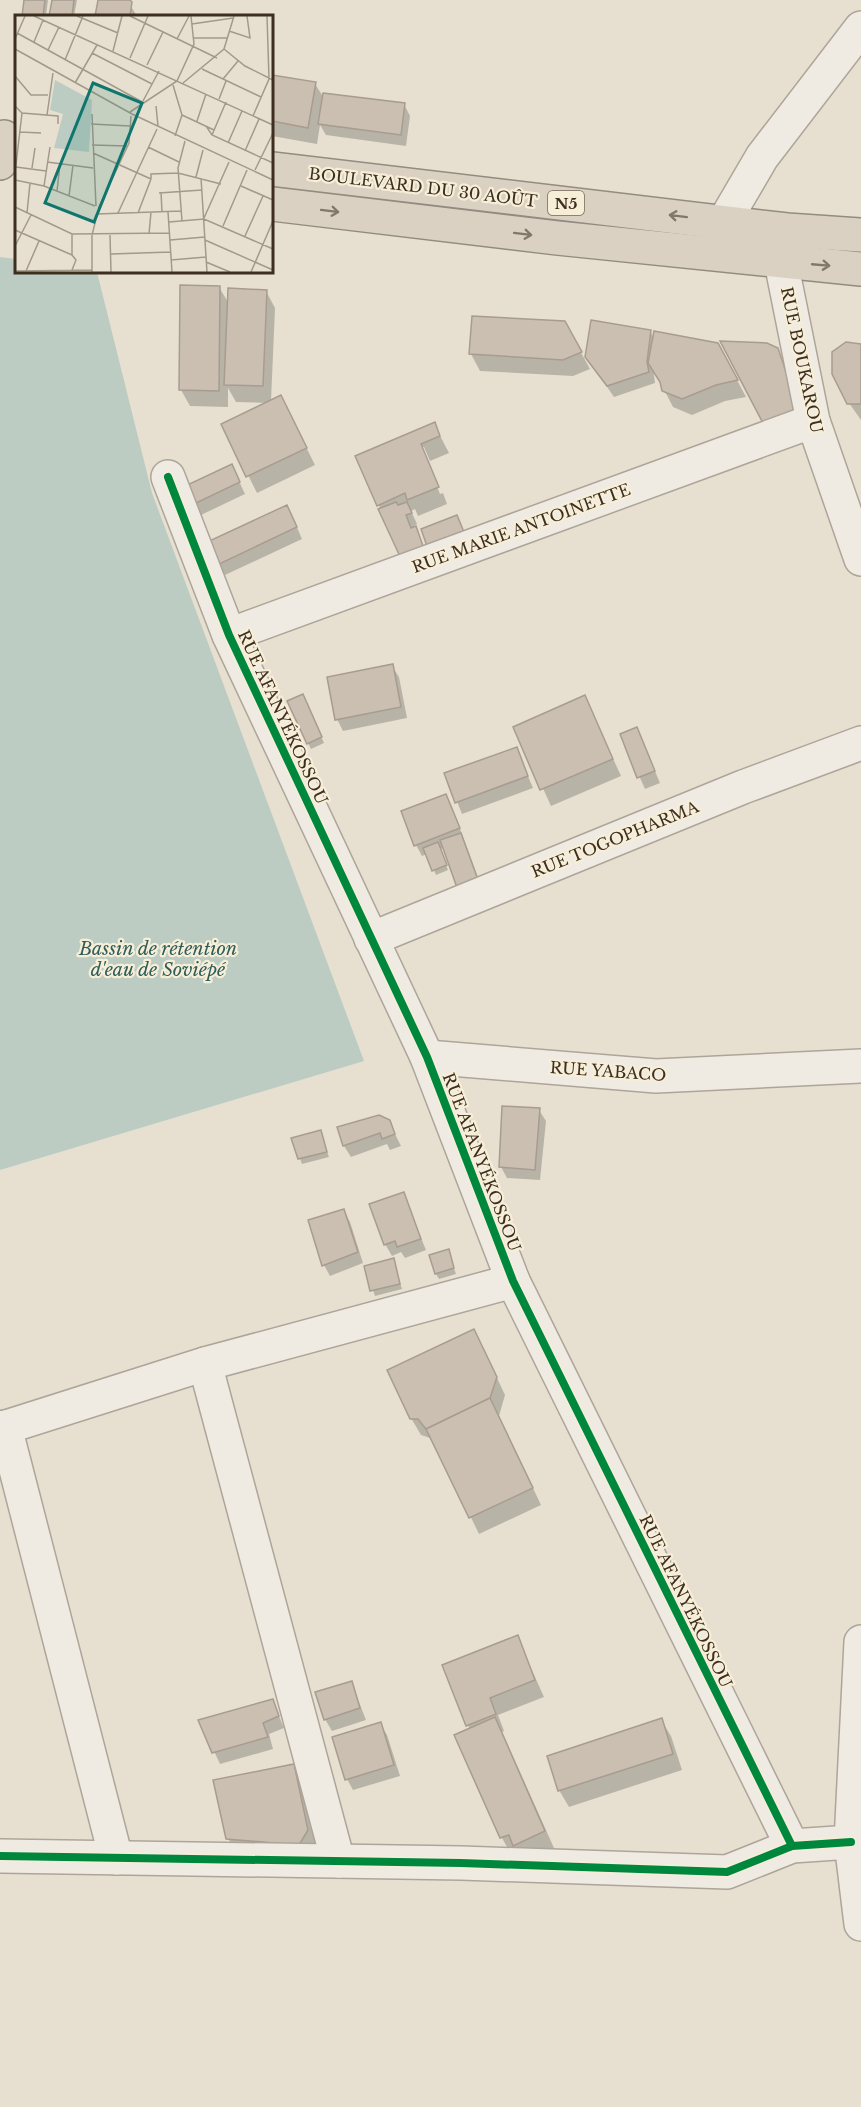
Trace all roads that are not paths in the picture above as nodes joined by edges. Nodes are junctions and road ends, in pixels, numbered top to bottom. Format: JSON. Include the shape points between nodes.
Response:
{"nodes":[{"id":1,"x":861,"y":28,"type":"edge"},
{"id":2,"x":0,"y":169,"type":"edge"},
{"id":3,"x":273,"y":169,"type":"edge"},
{"id":4,"x":15,"y":171,"type":"edge"},
{"id":5,"x":273,"y":204,"type":"edge"},
{"id":6,"x":787,"y":230,"type":"junction"},
{"id":7,"x":861,"y":235,"type":"edge"},
{"id":8,"x":722,"y":237,"type":"junction"},
{"id":9,"x":781,"y":262,"type":"junction"},
{"id":10,"x":861,"y":269,"type":"edge"},
{"id":11,"x":813,"y":421,"type":"junction"},
{"id":12,"x":168,"y":477,"type":"dead end"},
{"id":13,"x":861,"y":559,"type":"edge"},
{"id":14,"x":229,"y":635,"type":"junction"},
{"id":15,"x":861,"y":743,"type":"edge"},
{"id":16,"x":370,"y":939,"type":"junction"},
{"id":17,"x":427,"y":1057,"type":"junction"},
{"id":18,"x":861,"y":1066,"type":"edge"},
{"id":19,"x":513,"y":1281,"type":"junction"},
{"id":20,"x":205,"y":1364,"type":"junction"},
{"id":21,"x":3,"y":1428,"type":"edge"},
{"id":22,"x":861,"y":1642,"type":"edge"},
{"id":23,"x":852,"y":1842,"type":"junction"},
{"id":24,"x":792,"y":1846,"type":"junction"},
{"id":25,"x":0,"y":1856,"type":"edge"},
{"id":26,"x":116,"y":1858,"type":"junction"},
{"id":27,"x":338,"y":1861,"type":"junction"},
{"id":28,"x":861,"y":1924,"type":"edge"}],
"edges":[{"from":1,"to":8,"type":"street","via":[[762,157]]},
{"from":2,"to":4,"type":"highway"},
{"from":8,"to":3,"type":"highway","name":"BOULEVARD DU 30 AOÛT","number":"N5","one_way":true},
{"from":5,"to":8,"type":"highway","name":"BOULEVARD DU 30 AOÛT","number":"N5","one_way":true,"via":[[557,238]]},
{"from":6,"to":7,"type":"highway","name":"BOULEVARD DU 30 AOÛT","number":"N5"},
{"from":6,"to":8,"type":"highway","name":"BOULEVARD DU 30 AOÛT","number":"N5"},
{"from":6,"to":9,"type":"highway"},
{"from":8,"to":9,"type":"highway","name":"BOULEVARD DU 30 AOÛT","number":"N5"},
{"from":9,"to":10,"type":"highway","name":"BOULEVARD DU 30 AOÛT","number":"N5","one_way":true},
{"from":9,"to":11,"type":"street","name":"RUE BOUKAROU"},
{"from":11,"to":13,"type":"street","name":"RUE BOUKAROU"},
{"from":11,"to":14,"type":"street","name":"RUE MARIE ANTOINETTE"},
{"from":12,"to":14,"type":"street","name":"RUE AFANYÉKOSSOU"},
{"from":14,"to":16,"type":"street","name":"RUE AFANYÉKOSSOU"},
{"from":15,"to":16,"type":"street","name":"RUE TOGOPHARMA","via":[[742,787]]},
{"from":16,"to":17,"type":"street","name":"RUE AFANYÉKOSSOU"},
{"from":17,"to":18,"type":"street","name":"RUE YABACO","via":[[656,1076]]},
{"from":17,"to":19,"type":"street","name":"RUE AFANYÉKOSSOU"},
{"from":19,"to":20,"type":"street"},
{"from":19,"to":24,"type":"street","name":"RUE AFANYÉKOSSOU"},
{"from":20,"to":21,"type":"street"},
{"from":20,"to":27,"type":"street"},
{"from":21,"to":26,"type":"street"},
{"from":22,"to":23,"type":"street"},
{"from":23,"to":24,"type":"street"},
{"from":23,"to":28,"type":"street"},
{"from":24,"to":27,"type":"street","via":[[728,1872]]},
{"from":25,"to":26,"type":"street"},
{"from":26,"to":27,"type":"street"}]}
